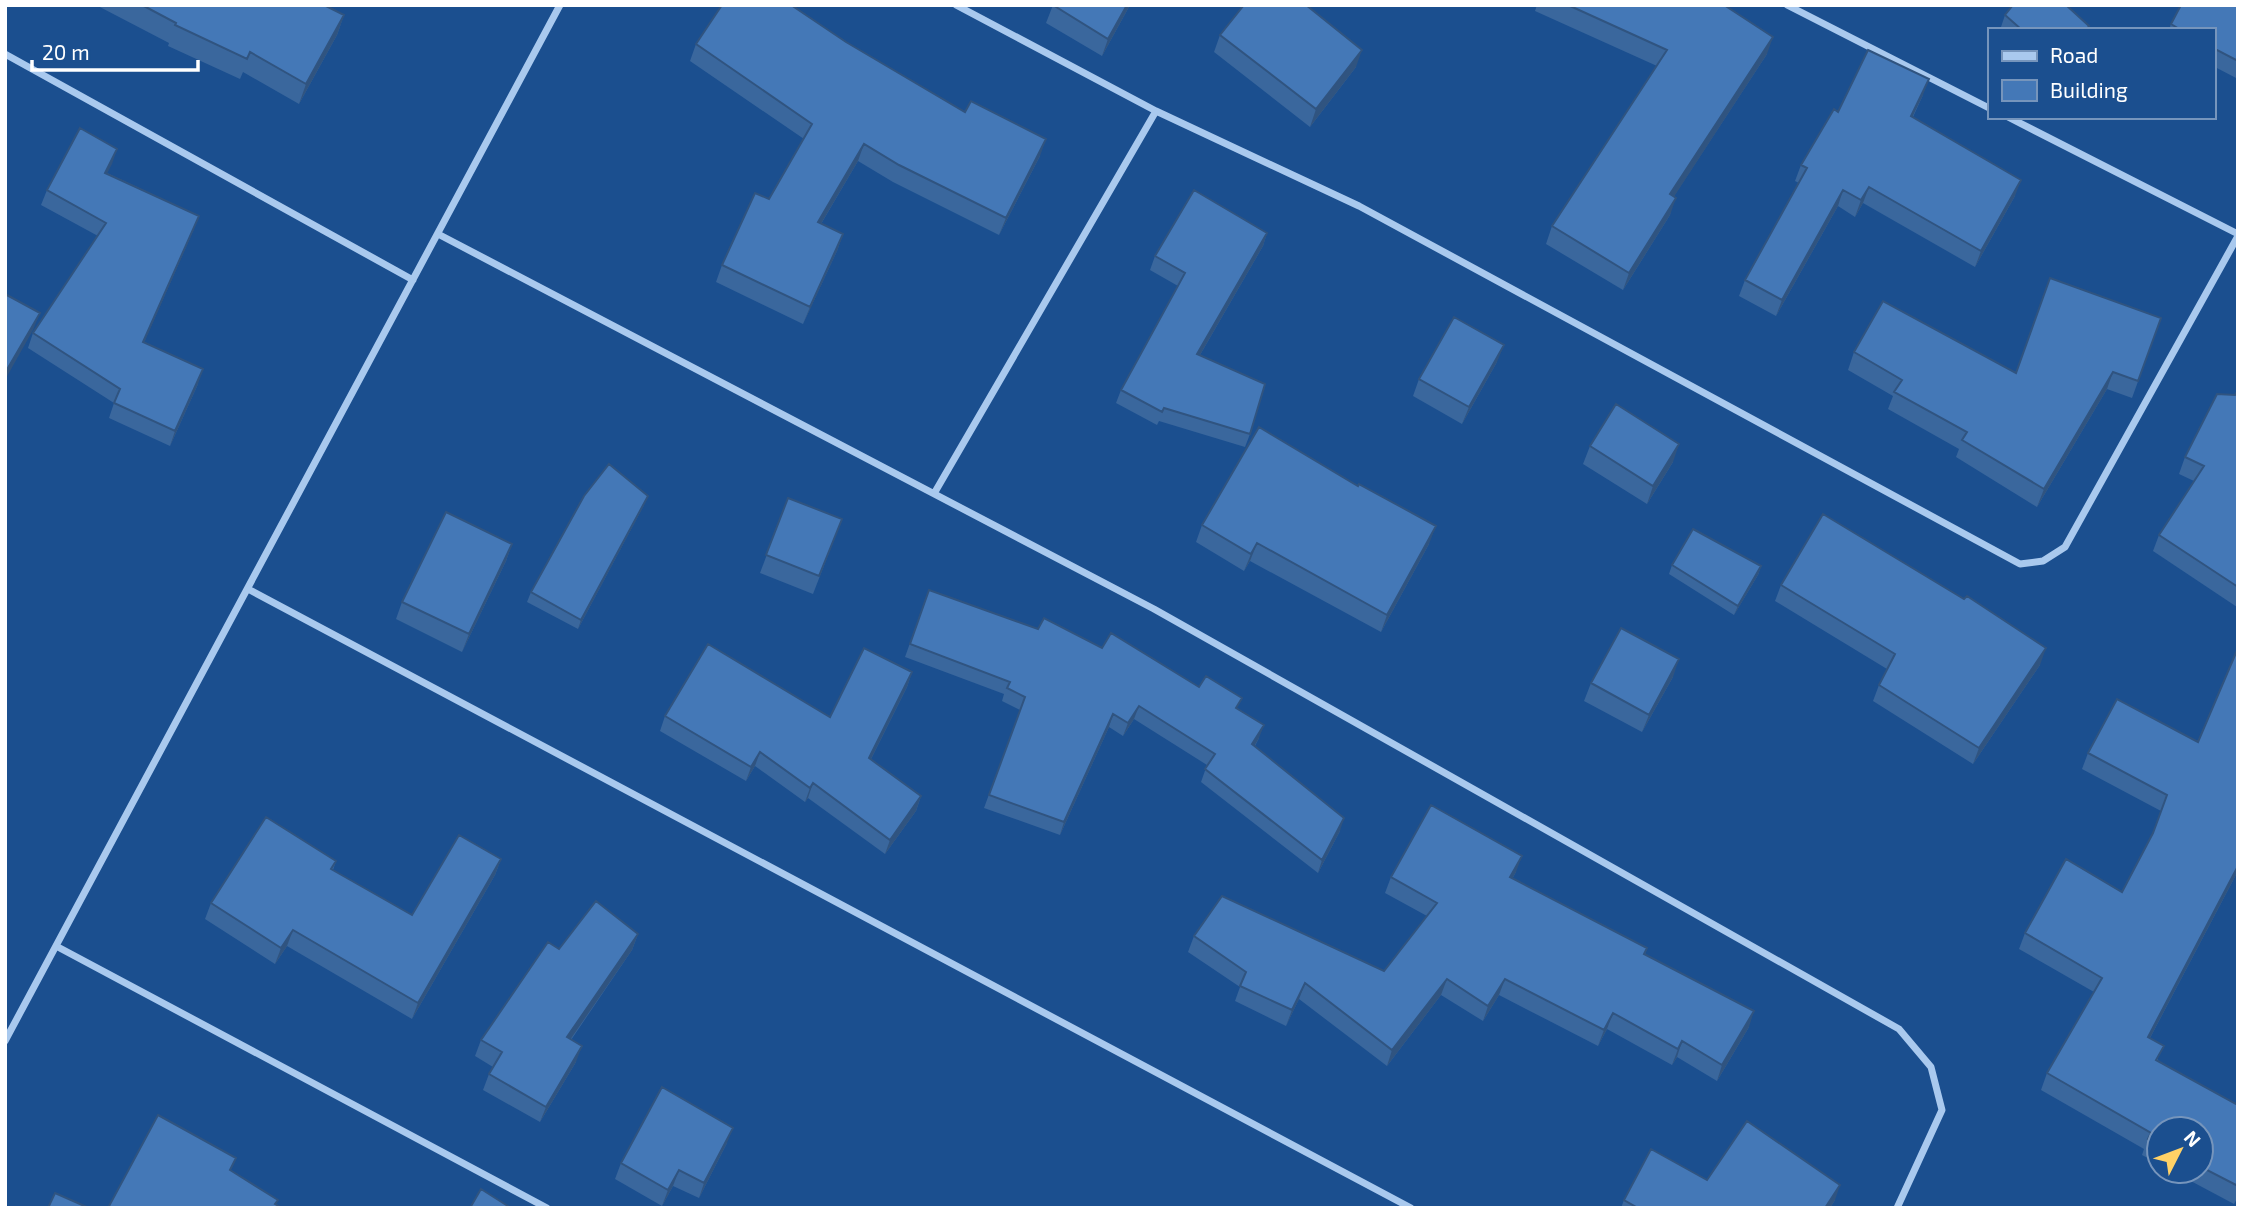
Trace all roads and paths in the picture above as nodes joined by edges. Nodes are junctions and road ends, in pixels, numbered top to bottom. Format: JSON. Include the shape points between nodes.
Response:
{"nodes":[{"id":1,"x":560,"y":5,"type":"edge"},
{"id":2,"x":956,"y":5,"type":"edge"},
{"id":3,"x":1787,"y":5,"type":"edge"},
{"id":4,"x":5,"y":54,"type":"edge"},
{"id":5,"x":1988,"y":107,"type":"edge"},
{"id":6,"x":1156,"y":111,"type":"junction"},
{"id":7,"x":2012,"y":119,"type":"edge"},
{"id":8,"x":438,"y":234,"type":"junction"},
{"id":9,"x":2238,"y":235,"type":"edge"},
{"id":10,"x":413,"y":280,"type":"junction"},
{"id":11,"x":935,"y":492,"type":"junction"},
{"id":12,"x":248,"y":589,"type":"junction"},
{"id":13,"x":56,"y":946,"type":"junction"},
{"id":14,"x":5,"y":1041,"type":"edge"},
{"id":15,"x":547,"y":1208,"type":"edge"},
{"id":16,"x":1410,"y":1208,"type":"edge"},
{"id":17,"x":1897,"y":1208,"type":"edge"}],
"edges":[{"from":1,"to":8,"type":"street"},
{"from":2,"to":6,"type":"street"},
{"from":3,"to":5,"type":"street"},
{"from":4,"to":10,"type":"street"},
{"from":6,"to":9,"type":"street","via":[[1359,206],[2020,564],[2043,561],[2065,547]]},
{"from":6,"to":11,"type":"street"},
{"from":7,"to":9,"type":"street"},
{"from":8,"to":10,"type":"street"},
{"from":8,"to":11,"type":"street"},
{"from":10,"to":12,"type":"street"},
{"from":11,"to":17,"type":"street","via":[[1154,609],[1899,1029],[1931,1067],[1942,1110]]},
{"from":12,"to":13,"type":"street"},
{"from":12,"to":16,"type":"street"},
{"from":13,"to":14,"type":"street"},
{"from":13,"to":15,"type":"street"}]}
